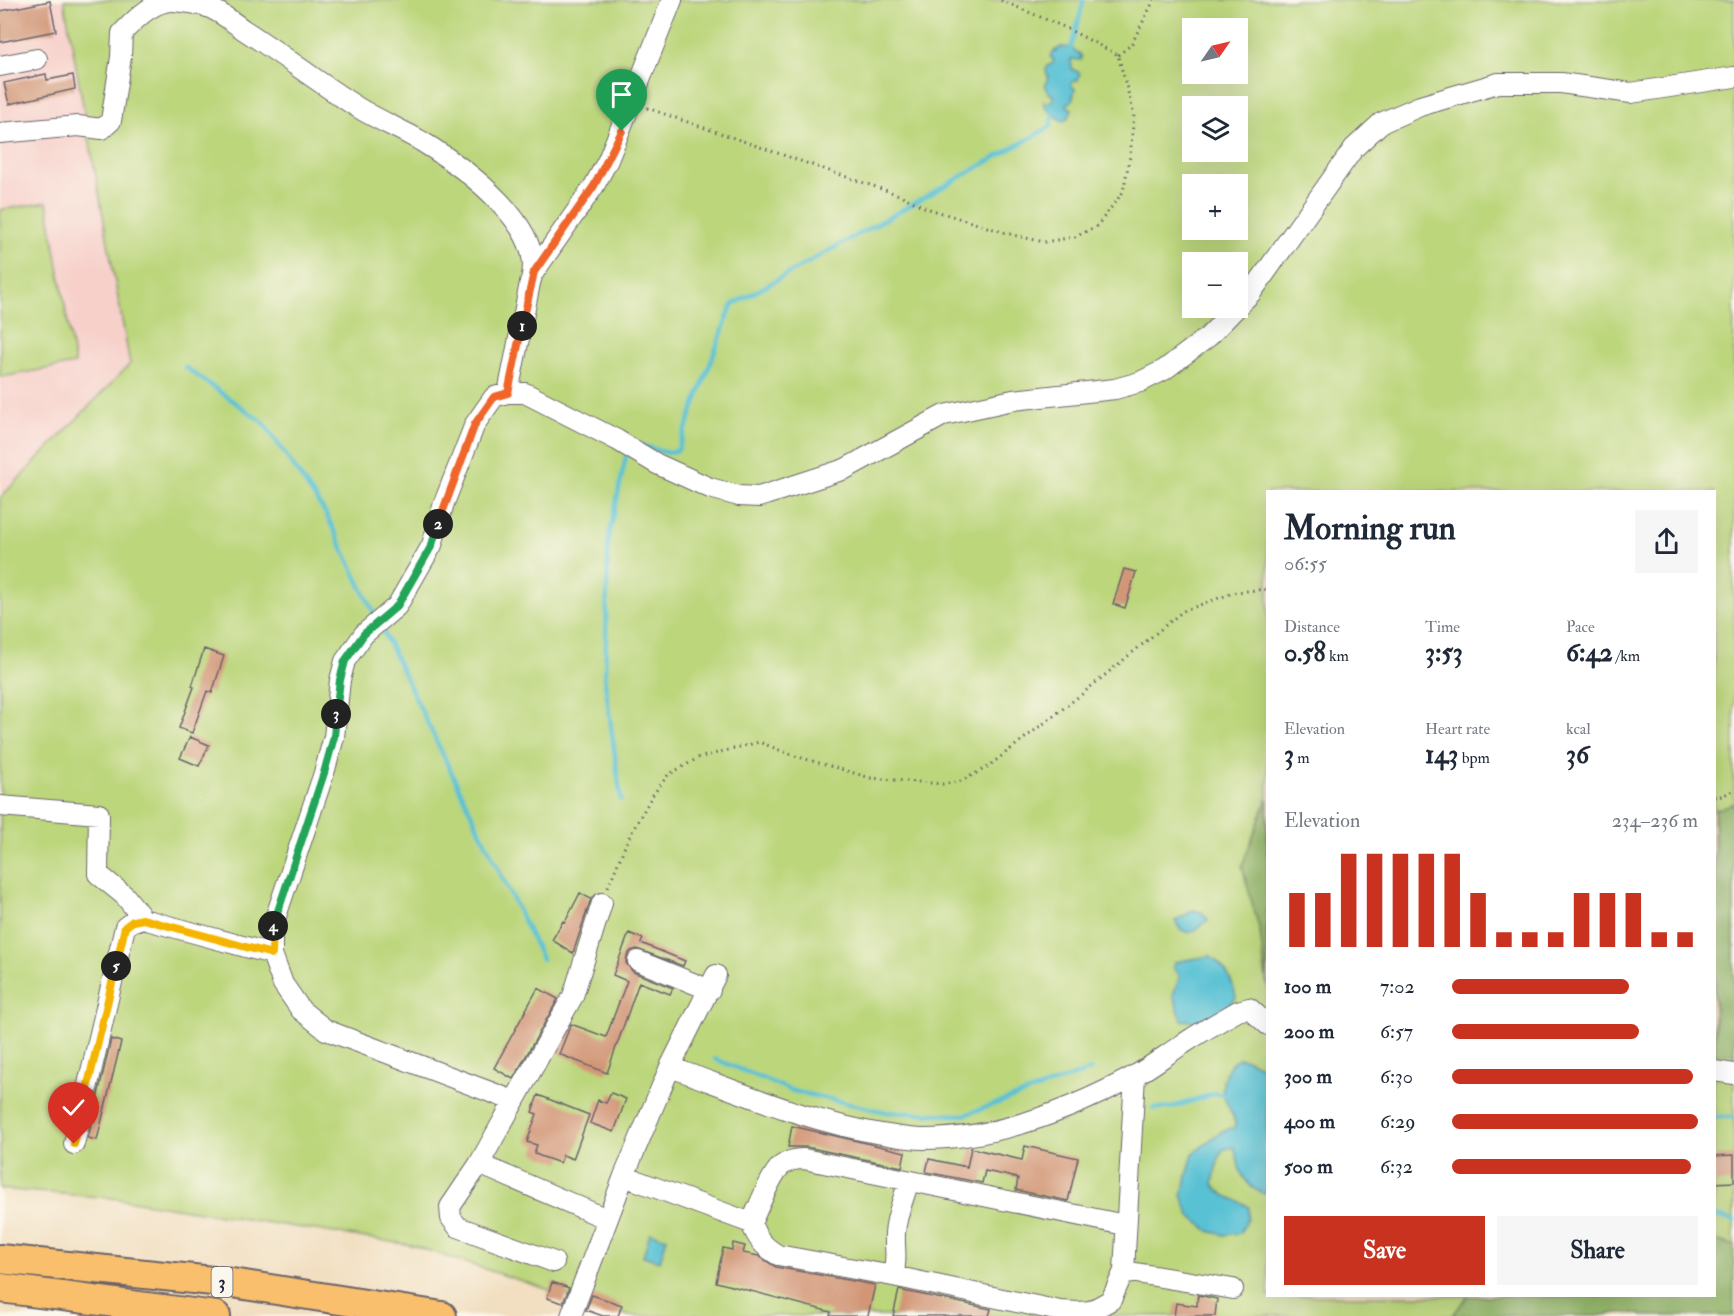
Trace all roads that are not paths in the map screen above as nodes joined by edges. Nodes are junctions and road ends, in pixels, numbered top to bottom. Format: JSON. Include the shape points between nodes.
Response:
{"nodes":[{"id":1,"x":672,"y":0,"type":"edge"},
{"id":2,"x":37,"y":59,"type":"dead end"},
{"id":3,"x":0,"y":66,"type":"edge"},
{"id":4,"x":1734,"y":77,"type":"edge"},
{"id":5,"x":0,"y":133,"type":"edge"},
{"id":6,"x":534,"y":272,"type":"junction"},
{"id":7,"x":1248,"y":296,"type":"edge"},
{"id":8,"x":1226,"y":318,"type":"edge"},
{"id":9,"x":508,"y":393,"type":"junction"},
{"id":10,"x":0,"y":806,"type":"edge"},
{"id":11,"x":602,"y":903,"type":"road end"},
{"id":12,"x":143,"y":919,"type":"junction"},
{"id":13,"x":272,"y":954,"type":"junction"},
{"id":14,"x":638,"y":961,"type":"dead end"},
{"id":15,"x":1266,"y":1023,"type":"edge"},
{"id":16,"x":670,"y":1067,"type":"junction"},
{"id":17,"x":1716,"y":1071,"type":"edge"},
{"id":18,"x":1734,"y":1074,"type":"edge"},
{"id":19,"x":1135,"y":1076,"type":"junction"},
{"id":20,"x":514,"y":1101,"type":"junction"},
{"id":21,"x":74,"y":1144,"type":"dead end"},
{"id":22,"x":479,"y":1164,"type":"junction"},
{"id":23,"x":624,"y":1176,"type":"junction"},
{"id":24,"x":909,"y":1181,"type":"junction"},
{"id":25,"x":607,"y":1219,"type":"junction"},
{"id":26,"x":751,"y":1223,"type":"junction"},
{"id":27,"x":1125,"y":1225,"type":"junction"},
{"id":28,"x":0,"y":1259,"type":"edge"},
{"id":29,"x":554,"y":1262,"type":"dead end"},
{"id":30,"x":1124,"y":1271,"type":"junction"},
{"id":31,"x":893,"y":1276,"type":"junction"},
{"id":32,"x":0,"y":1288,"type":"edge"},
{"id":33,"x":1233,"y":1289,"type":"dead end"},
{"id":34,"x":1057,"y":1313,"type":"edge"},
{"id":35,"x":216,"y":1316,"type":"edge"},
{"id":36,"x":442,"y":1316,"type":"edge"},
{"id":37,"x":571,"y":1316,"type":"edge"}],
"edges":[{"from":1,"to":6,"type":"street","via":[[622,131],[594,186]]},
{"from":2,"to":3,"type":"street"},
{"from":4,"to":7,"type":"street","via":[[1631,93],[1562,83],[1498,83],[1420,106],[1381,123],[1354,148]]},
{"from":5,"to":6,"type":"street","via":[[78,126],[102,129],[111,121],[122,33],[144,10],[172,1],[210,8],[357,107],[423,142],[482,185],[522,229]]},
{"from":6,"to":9,"type":"street"},
{"from":8,"to":9,"type":"street","via":[[1164,370],[1140,382],[1115,389],[1013,400],[944,415],[844,468],[759,497],[710,488],[525,393]]},
{"from":9,"to":13,"type":"street","via":[[494,397],[475,424],[432,545],[397,606],[364,634],[345,661],[334,737],[272,928]]},
{"from":10,"to":12,"type":"street","via":[[99,814],[98,874],[125,896]]},
{"from":11,"to":20,"type":"street","via":[[573,996]]},
{"from":12,"to":13,"type":"street"},
{"from":12,"to":21,"type":"street","via":[[125,927]]},
{"from":13,"to":20,"type":"street","via":[[283,984],[300,1010],[326,1030]]},
{"from":14,"to":16,"type":"street","via":[[713,982]]},
{"from":15,"to":19,"type":"street","via":[[1249,1008],[1238,1011]]},
{"from":16,"to":19,"type":"street","via":[[797,1113],[863,1131],[921,1139],[970,1136],[1020,1124]]},
{"from":16,"to":23,"type":"street"},
{"from":17,"to":18,"type":"street"},
{"from":19,"to":27,"type":"street"},
{"from":20,"to":22,"type":"street"},
{"from":22,"to":25,"type":"street"},
{"from":22,"to":29,"type":"street","via":[[450,1207],[451,1218],[458,1227]]},
{"from":23,"to":25,"type":"street"},
{"from":23,"to":26,"type":"street"},
{"from":24,"to":26,"type":"street","via":[[794,1160],[782,1165],[775,1174]]},
{"from":24,"to":27,"type":"street"},
{"from":24,"to":31,"type":"street","via":[[896,1220],[897,1262]]},
{"from":25,"to":37,"type":"street"},
{"from":26,"to":31,"type":"street","via":[[755,1235],[778,1255]]},
{"from":27,"to":30,"type":"street"},
{"from":28,"to":36,"type":"highway","number":"3","via":[[232,1283]]},
{"from":30,"to":33,"type":"street"},
{"from":30,"to":34,"type":"street","via":[[1111,1300],[1100,1307]]},
{"from":31,"to":34,"type":"street"},
{"from":32,"to":35,"type":"highway","number":"3"}]}
